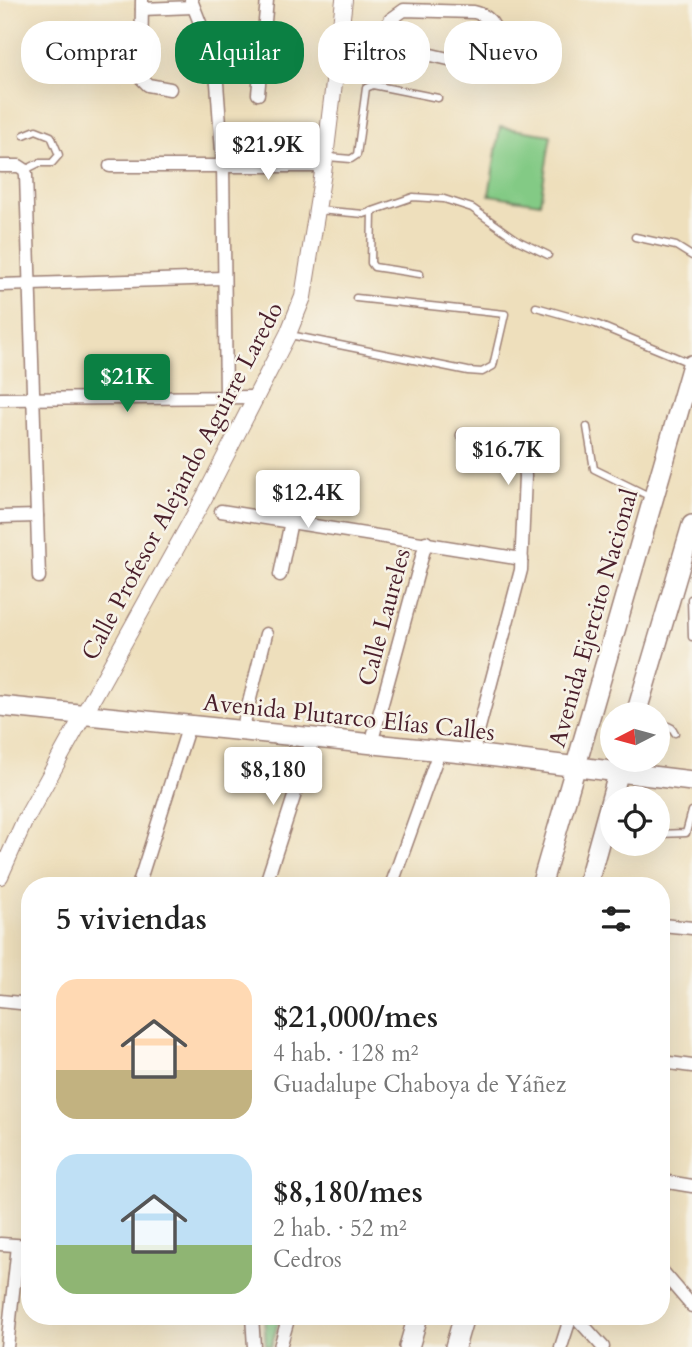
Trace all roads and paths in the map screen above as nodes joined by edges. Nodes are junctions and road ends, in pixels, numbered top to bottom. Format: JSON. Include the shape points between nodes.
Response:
{"nodes":[{"id":1,"x":267,"y":0,"type":"edge"},
{"id":2,"x":344,"y":0,"type":"edge"},
{"id":3,"x":192,"y":3,"type":"edge"},
{"id":4,"x":142,"y":4,"type":"edge"},
{"id":5,"x":342,"y":21,"type":"edge"},
{"id":6,"x":383,"y":43,"type":"joint"},
{"id":7,"x":335,"y":84,"type":"edge"},
{"id":8,"x":170,"y":89,"type":"dead end"},
{"id":9,"x":258,"y":94,"type":"dead end"},
{"id":10,"x":438,"y":98,"type":"dead end"},
{"id":11,"x":24,"y":135,"type":"dead end"},
{"id":12,"x":325,"y":161,"type":"junction"},
{"id":13,"x":223,"y":165,"type":"junction"},
{"id":14,"x":0,"y":166,"type":"edge"},
{"id":15,"x":110,"y":166,"type":"dead end"},
{"id":16,"x":25,"y":170,"type":"junction"},
{"id":17,"x":318,"y":210,"type":"junction"},
{"id":18,"x":372,"y":211,"type":"junction"},
{"id":19,"x":635,"y":237,"type":"dead end"},
{"id":20,"x":548,"y":255,"type":"dead end"},
{"id":21,"x":692,"y":256,"type":"edge"},
{"id":22,"x":419,"y":274,"type":"dead end"},
{"id":23,"x":223,"y":278,"type":"junction"},
{"id":24,"x":31,"y":284,"type":"junction"},
{"id":25,"x":0,"y":285,"type":"edge"},
{"id":26,"x":356,"y":299,"type":"dead end"},
{"id":27,"x":536,"y":307,"type":"dead end"},
{"id":28,"x":288,"y":334,"type":"junction"},
{"id":29,"x":692,"y":364,"type":"edge"},
{"id":30,"x":226,"y":396,"type":"junction"},
{"id":31,"x":255,"y":397,"type":"junction"},
{"id":32,"x":35,"y":398,"type":"junction"},
{"id":33,"x":0,"y":399,"type":"edge"},
{"id":34,"x":587,"y":427,"type":"dead end"},
{"id":35,"x":463,"y":435,"type":"dead end"},
{"id":36,"x":300,"y":477,"type":"dead end"},
{"id":37,"x":653,"y":498,"type":"junction"},
{"id":38,"x":221,"y":511,"type":"dead end"},
{"id":39,"x":37,"y":516,"type":"junction"},
{"id":40,"x":0,"y":517,"type":"edge"},
{"id":41,"x":292,"y":521,"type":"junction"},
{"id":42,"x":692,"y":525,"type":"edge"},
{"id":43,"x":426,"y":542,"type":"junction"},
{"id":44,"x":522,"y":559,"type":"junction"},
{"id":45,"x":280,"y":575,"type":"dead end"},
{"id":46,"x":39,"y":577,"type":"dead end"},
{"id":47,"x":691,"y":599,"type":"edge"},
{"id":48,"x":266,"y":634,"type":"dead end"},
{"id":49,"x":692,"y":637,"type":"edge"},
{"id":50,"x":640,"y":702,"type":"edge"},
{"id":51,"x":0,"y":706,"type":"edge"},
{"id":52,"x":86,"y":714,"type":"junction"},
{"id":53,"x":189,"y":725,"type":"junction"},
{"id":54,"x":670,"y":727,"type":"edge"},
{"id":55,"x":242,"y":731,"type":"junction"},
{"id":56,"x":675,"y":733,"type":"dead end"},
{"id":57,"x":313,"y":738,"type":"junction"},
{"id":58,"x":371,"y":744,"type":"junction"},
{"id":59,"x":439,"y":751,"type":"junction"},
{"id":60,"x":472,"y":754,"type":"junction"},
{"id":61,"x":600,"y":767,"type":"edge"},
{"id":62,"x":575,"y":768,"type":"junction"},
{"id":63,"x":649,"y":772,"type":"edge"},
{"id":64,"x":692,"y":781,"type":"edge"},
{"id":65,"x":692,"y":811,"type":"edge"},
{"id":66,"x":670,"y":834,"type":"edge"},
{"id":67,"x":600,"y":851,"type":"edge"},
{"id":68,"x":0,"y":876,"type":"edge"},
{"id":69,"x":141,"y":877,"type":"edge"},
{"id":70,"x":268,"y":877,"type":"edge"},
{"id":71,"x":394,"y":877,"type":"edge"},
{"id":72,"x":544,"y":877,"type":"edge"},
{"id":73,"x":590,"y":877,"type":"edge"},
{"id":74,"x":670,"y":926,"type":"edge"},
{"id":75,"x":692,"y":928,"type":"edge"},
{"id":76,"x":0,"y":1001,"type":"edge"},
{"id":77,"x":21,"y":1004,"type":"edge"},
{"id":78,"x":670,"y":1063,"type":"edge"},
{"id":79,"x":692,"y":1066,"type":"edge"},
{"id":80,"x":670,"y":1182,"type":"edge"},
{"id":81,"x":692,"y":1186,"type":"edge"},
{"id":82,"x":0,"y":1244,"type":"edge"},
{"id":83,"x":21,"y":1246,"type":"edge"},
{"id":84,"x":21,"y":1264,"type":"edge"},
{"id":85,"x":670,"y":1281,"type":"edge"},
{"id":86,"x":692,"y":1306,"type":"edge"},
{"id":87,"x":253,"y":1325,"type":"edge"},
{"id":88,"x":286,"y":1325,"type":"edge"},
{"id":89,"x":416,"y":1325,"type":"edge"},
{"id":90,"x":461,"y":1325,"type":"edge"},
{"id":91,"x":570,"y":1325,"type":"edge"},
{"id":92,"x":582,"y":1325,"type":"edge"},
{"id":93,"x":7,"y":1347,"type":"edge"},
{"id":94,"x":254,"y":1347,"type":"edge"},
{"id":95,"x":280,"y":1347,"type":"edge"},
{"id":96,"x":410,"y":1347,"type":"edge"},
{"id":97,"x":455,"y":1347,"type":"edge"},
{"id":98,"x":561,"y":1347,"type":"edge"},
{"id":99,"x":603,"y":1347,"type":"edge"}],
"edges":[{"from":1,"to":9,"type":"street"},
{"from":2,"to":5,"type":"street","name":"Calle Profesor Alejando Aguirre Laredo"},
{"from":3,"to":4,"type":"street"},
{"from":3,"to":13,"type":"street","via":[[217,83]]},
{"from":4,"to":8,"type":"street","via":[[141,78],[148,85]]},
{"from":6,"to":6,"type":"street","via":[[390,20],[404,10],[474,12],[493,22],[498,57],[492,65],[483,66]]},
{"from":7,"to":12,"type":"street","name":"Calle Profesor Alejando Aguirre Laredo"},
{"from":10,"to":12,"type":"lane","via":[[373,85],[366,88],[357,155]]},
{"from":11,"to":16,"type":"lane","via":[[36,130],[51,136],[59,155],[52,163]]},
{"from":12,"to":13,"type":"street"},
{"from":12,"to":17,"type":"street","name":"Calle Profesor Alejando Aguirre Laredo"},
{"from":13,"to":15,"type":"street"},
{"from":13,"to":23,"type":"street"},
{"from":14,"to":16,"type":"street"},
{"from":16,"to":24,"type":"street"},
{"from":17,"to":18,"type":"lane"},
{"from":17,"to":28,"type":"street","name":"Calle Profesor Alejando Aguirre Laredo","via":[[303,297]]},
{"from":18,"to":20,"type":"lane","via":[[413,197],[444,199],[472,208],[519,242]]},
{"from":18,"to":22,"type":"lane","via":[[371,263]]},
{"from":19,"to":21,"type":"lane","via":[[676,246]]},
{"from":23,"to":24,"type":"street"},
{"from":23,"to":30,"type":"street"},
{"from":24,"to":25,"type":"street"},
{"from":24,"to":32,"type":"street"},
{"from":26,"to":28,"type":"lane","via":[[505,314],[493,366],[482,372],[468,371]]},
{"from":27,"to":29,"type":"lane","via":[[596,324]]},
{"from":28,"to":31,"type":"street","name":"Calle Profesor Alejando Aguirre Laredo"},
{"from":29,"to":37,"type":"main road","name":"Avenida Ejercito Nacional"},
{"from":30,"to":31,"type":"street"},
{"from":30,"to":32,"type":"street"},
{"from":31,"to":52,"type":"street","name":"Calle Profesor Alejando Aguirre Laredo"},
{"from":32,"to":33,"type":"street"},
{"from":32,"to":39,"type":"street"},
{"from":34,"to":37,"type":"lane","via":[[594,469]]},
{"from":35,"to":44,"type":"street","via":[[523,460]]},
{"from":36,"to":41,"type":"street"},
{"from":37,"to":62,"type":"main road","name":"Avenida Ejercito Nacional"},
{"from":38,"to":41,"type":"street"},
{"from":39,"to":40,"type":"street"},
{"from":39,"to":46,"type":"street"},
{"from":41,"to":43,"type":"street"},
{"from":41,"to":45,"type":"street"},
{"from":42,"to":50,"type":"main road","via":[[681,577]]},
{"from":43,"to":44,"type":"street"},
{"from":43,"to":58,"type":"street","name":"Calle Laureles"},
{"from":44,"to":60,"type":"street"},
{"from":47,"to":49,"type":"lane"},
{"from":48,"to":55,"type":"street"},
{"from":51,"to":52,"type":"main road","name":"Avenida Plutarco Elías Calles"},
{"from":52,"to":53,"type":"main road","name":"Avenida Plutarco Elías Calles"},
{"from":52,"to":68,"type":"street","name":"Calle Profesor Alejando Aguirre Laredo","via":[[24,822]]},
{"from":53,"to":55,"type":"main road","name":"Avenida Plutarco Elías Calles"},
{"from":53,"to":69,"type":"street"},
{"from":54,"to":56,"type":"lane"},
{"from":55,"to":57,"type":"main road","name":"Avenida Plutarco Elías Calles"},
{"from":57,"to":58,"type":"main road","name":"Avenida Plutarco Elías Calles"},
{"from":57,"to":70,"type":"street"},
{"from":58,"to":59,"type":"main road","name":"Avenida Plutarco Elías Calles"},
{"from":59,"to":60,"type":"main road","name":"Avenida Plutarco Elías Calles"},
{"from":59,"to":71,"type":"street"},
{"from":60,"to":62,"type":"main road","name":"Avenida Plutarco Elías Calles"},
{"from":61,"to":62,"type":"main road","name":"Avenida Plutarco Elías Calles"},
{"from":62,"to":72,"type":"main road","name":"Avenida Ejercito Nacional"},
{"from":63,"to":64,"type":"main road","name":"Avenida Plutarco Elías Calles"},
{"from":65,"to":66,"type":"lane","via":[[686,833]]},
{"from":67,"to":73,"type":"main road"},
{"from":74,"to":75,"type":"street"},
{"from":76,"to":77,"type":"street"},
{"from":78,"to":79,"type":"street"},
{"from":80,"to":81,"type":"street"},
{"from":82,"to":83,"type":"street"},
{"from":84,"to":93,"type":"street"},
{"from":85,"to":86,"type":"street"},
{"from":87,"to":94,"type":"street"},
{"from":88,"to":95,"type":"street"},
{"from":89,"to":96,"type":"main road"},
{"from":90,"to":97,"type":"main road"},
{"from":91,"to":98,"type":"street"},
{"from":92,"to":99,"type":"street"}]}
